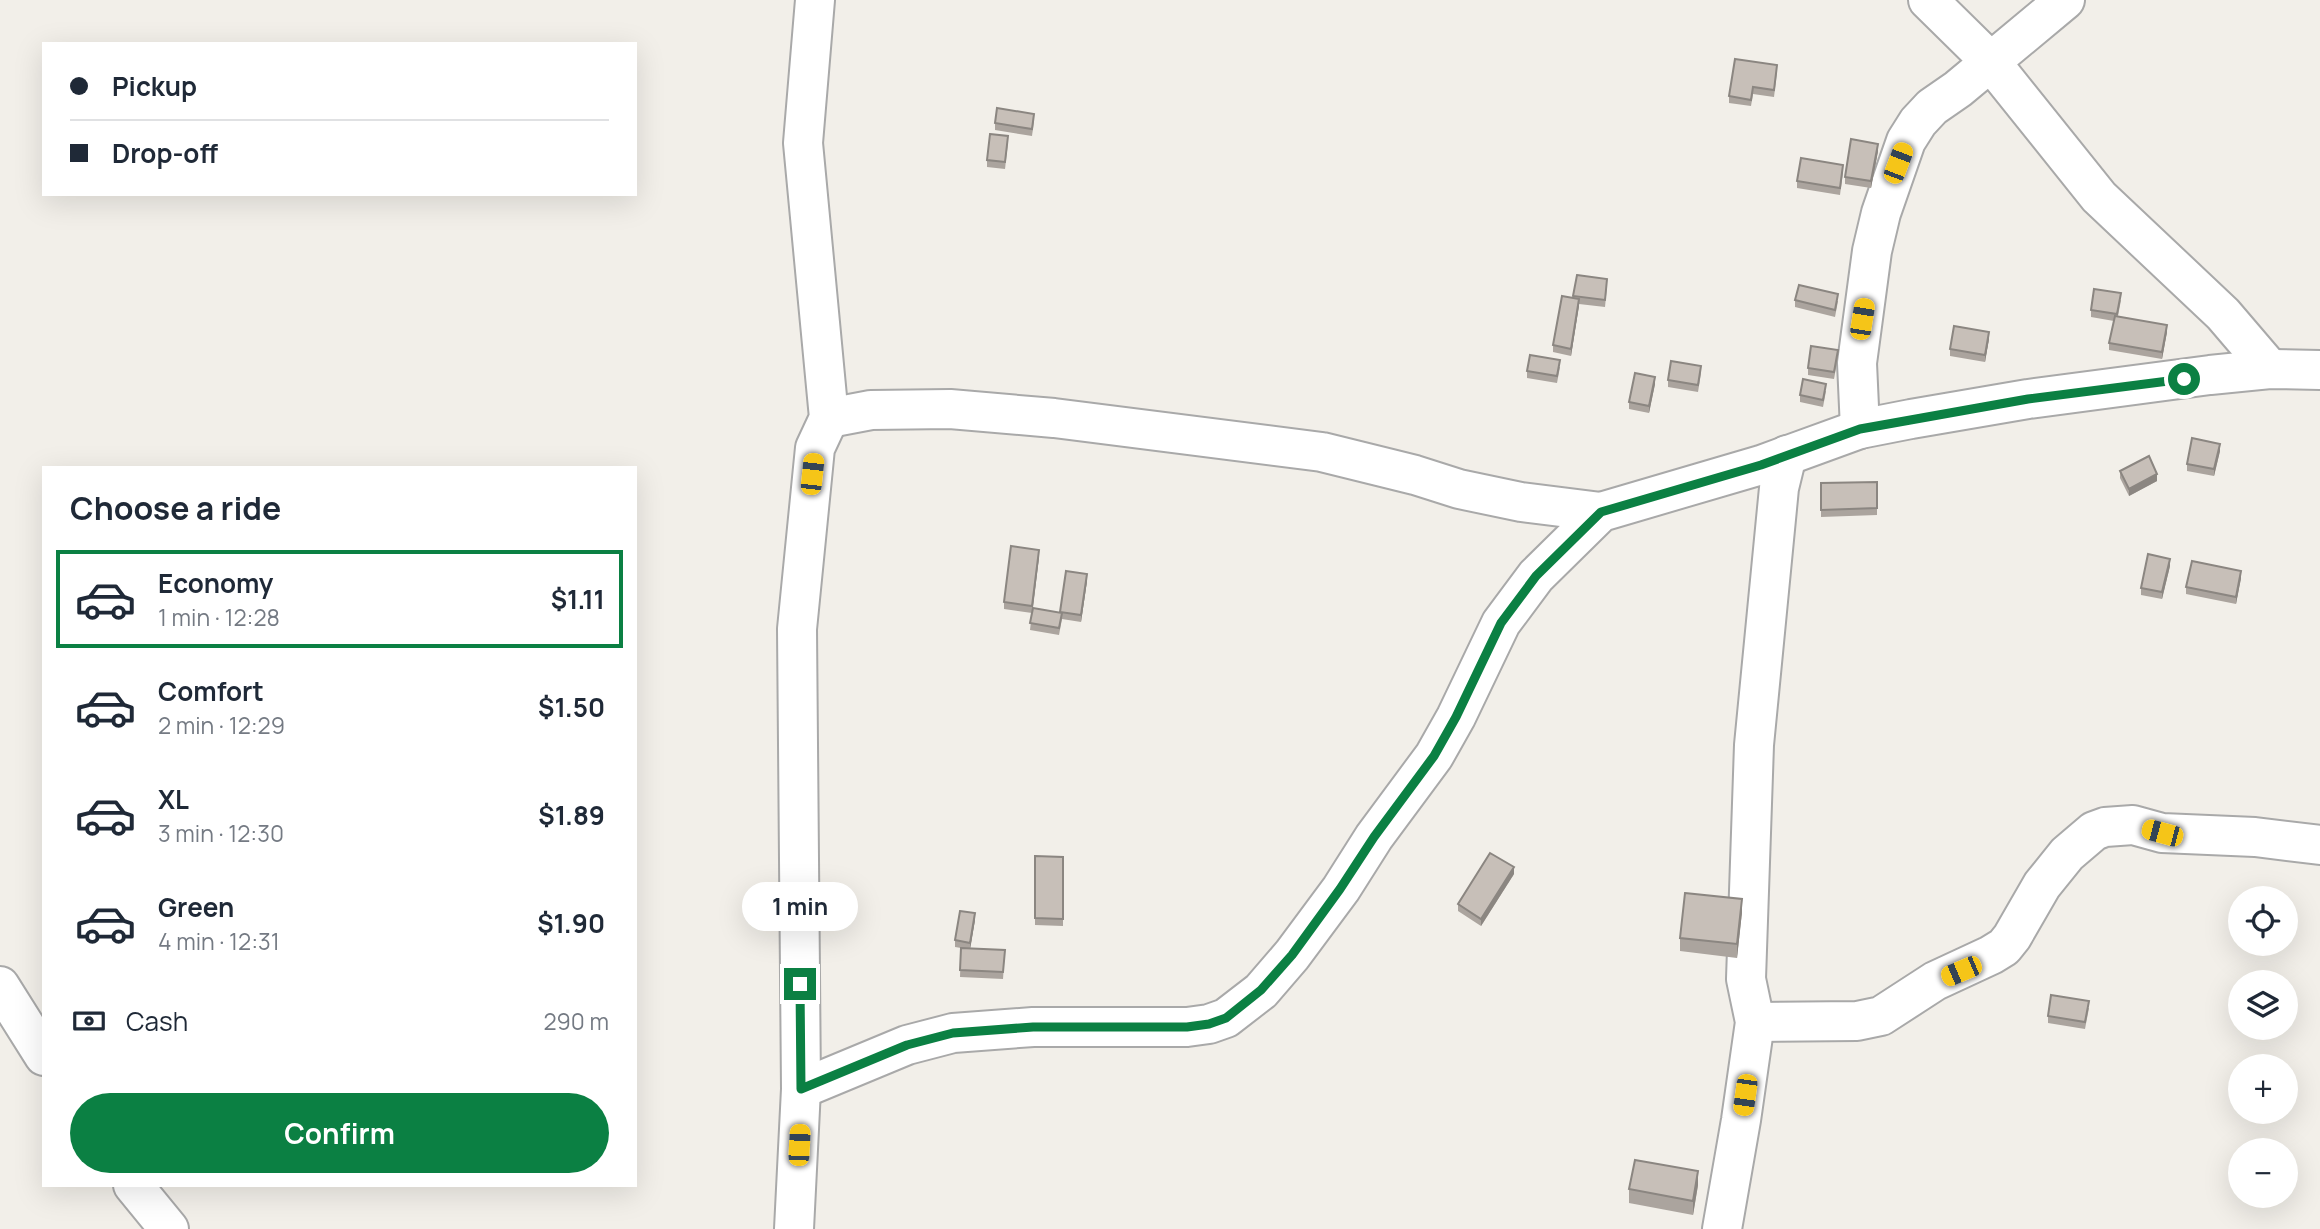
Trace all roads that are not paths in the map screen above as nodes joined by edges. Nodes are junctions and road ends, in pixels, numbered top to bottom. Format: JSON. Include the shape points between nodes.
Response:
{"nodes":[{"id":1,"x":815,"y":0,"type":"edge"},
{"id":2,"x":1928,"y":0,"type":"edge"},
{"id":3,"x":2065,"y":0,"type":"edge"},
{"id":4,"x":1990,"y":61,"type":"junction"},
{"id":5,"x":2270,"y":369,"type":"junction"},
{"id":6,"x":2320,"y":370,"type":"edge"},
{"id":7,"x":829,"y":418,"type":"junction"},
{"id":8,"x":1860,"y":429,"type":"junction"},
{"id":9,"x":1787,"y":456,"type":"junction"},
{"id":10,"x":1601,"y":512,"type":"junction"},
{"id":11,"x":2320,"y":845,"type":"edge"},
{"id":12,"x":0,"y":986,"type":"edge"},
{"id":13,"x":1755,"y":1022,"type":"junction"},
{"id":14,"x":42,"y":1053,"type":"edge"},
{"id":15,"x":801,"y":1089,"type":"junction"},
{"id":16,"x":135,"y":1187,"type":"edge"},
{"id":17,"x":169,"y":1229,"type":"edge"},
{"id":18,"x":794,"y":1229,"type":"edge"},
{"id":19,"x":1722,"y":1229,"type":"edge"}],
"edges":[{"from":1,"to":7,"type":"street","via":[[803,143]]},
{"from":2,"to":4,"type":"street"},
{"from":3,"to":4,"type":"street"},
{"from":4,"to":5,"type":"street","via":[[2099,197],[2224,314]]},
{"from":4,"to":8,"type":"street","via":[[1918,122],[1898,163],[1872,251],[1862,319],[1857,363]]},
{"from":5,"to":6,"type":"street"},
{"from":5,"to":8,"type":"street","via":[[2028,399]]},
{"from":7,"to":10,"type":"street","via":[[872,410],[950,410],[1054,418],[1322,452],[1459,489]]},
{"from":7,"to":15,"type":"street","via":[[815,448],[797,629]]},
{"from":8,"to":9,"type":"street"},
{"from":9,"to":10,"type":"street"},
{"from":9,"to":13,"type":"street","via":[[1779,488],[1754,745],[1746,979]]},
{"from":10,"to":15,"type":"street","via":[[1536,576],[1501,623],[1434,756],[1292,955],[1261,990],[1226,1018],[1187,1027],[1033,1027],[953,1033],[907,1045]]},
{"from":11,"to":13,"type":"street","via":[[2162,833],[2133,825],[2105,827],[2067,854],[2042,885],[2012,937],[1991,955],[1935,981],[1881,1016],[1857,1021]]},
{"from":12,"to":14,"type":"street"},
{"from":13,"to":19,"type":"street"},
{"from":15,"to":18,"type":"street"},
{"from":16,"to":17,"type":"street"}]}
